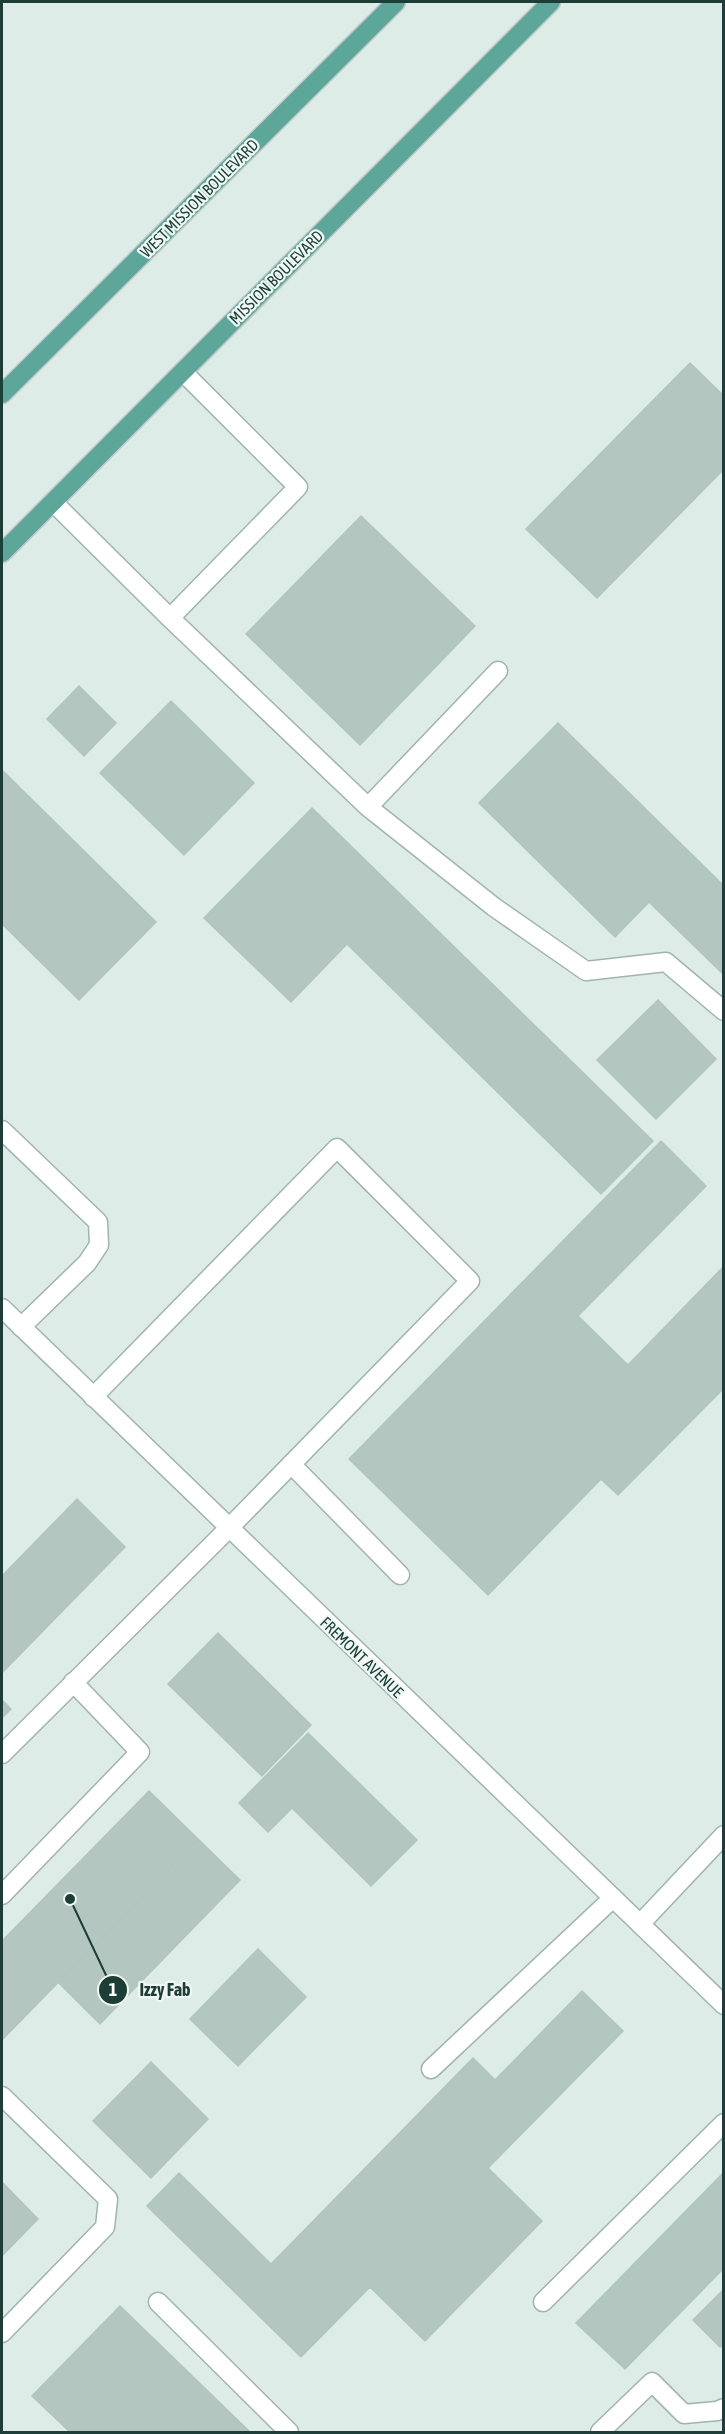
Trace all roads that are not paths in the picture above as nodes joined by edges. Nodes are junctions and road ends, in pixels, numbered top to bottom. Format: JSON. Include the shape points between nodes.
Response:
{"nodes":[{"id":1,"x":396,"y":2,"type":"edge"},
{"id":2,"x":551,"y":2,"type":"edge"},
{"id":3,"x":183,"y":372,"type":"junction"},
{"id":4,"x":2,"y":394,"type":"edge"},
{"id":5,"x":53,"y":502,"type":"junction"},
{"id":6,"x":2,"y":553,"type":"edge"},
{"id":7,"x":170,"y":618,"type":"junction"},
{"id":8,"x":498,"y":671,"type":"dead end"},
{"id":9,"x":368,"y":807,"type":"junction"},
{"id":10,"x":723,"y":1011,"type":"edge"},
{"id":11,"x":2,"y":1131,"type":"edge"},
{"id":12,"x":2,"y":1308,"type":"edge"},
{"id":13,"x":21,"y":1327,"type":"junction"},
{"id":14,"x":93,"y":1397,"type":"junction"},
{"id":15,"x":291,"y":1464,"type":"junction"},
{"id":16,"x":229,"y":1528,"type":"junction"},
{"id":17,"x":400,"y":1575,"type":"dead end"},
{"id":18,"x":74,"y":1682,"type":"junction"},
{"id":19,"x":2,"y":1754,"type":"edge"},
{"id":20,"x":723,"y":1834,"type":"edge"},
{"id":21,"x":2,"y":1895,"type":"edge"},
{"id":22,"x":613,"y":1898,"type":"junction"},
{"id":23,"x":640,"y":1924,"type":"junction"},
{"id":24,"x":723,"y":2005,"type":"edge"},
{"id":25,"x":431,"y":2069,"type":"dead end"},
{"id":26,"x":2,"y":2096,"type":"edge"},
{"id":27,"x":723,"y":2123,"type":"edge"},
{"id":28,"x":158,"y":2302,"type":"dead end"},
{"id":29,"x":543,"y":2302,"type":"dead end"},
{"id":30,"x":2,"y":2333,"type":"edge"},
{"id":31,"x":723,"y":2408,"type":"edge"},
{"id":32,"x":289,"y":2433,"type":"edge"},
{"id":33,"x":600,"y":2433,"type":"edge"}],
"edges":[{"from":1,"to":4,"type":"main road","name":"WEST MISSION BOULEVARD"},
{"from":2,"to":3,"type":"main road","name":"MISSION BOULEVARD"},
{"from":3,"to":5,"type":"main road","name":"MISSION BOULEVARD"},
{"from":3,"to":7,"type":"street","via":[[298,487]]},
{"from":5,"to":6,"type":"main road","name":"MISSION BOULEVARD"},
{"from":5,"to":7,"type":"street"},
{"from":7,"to":9,"type":"street"},
{"from":8,"to":9,"type":"street"},
{"from":9,"to":10,"type":"street","via":[[494,907],[586,971],[666,962]]},
{"from":11,"to":13,"type":"street","via":[[98,1222],[99,1245],[87,1263]]},
{"from":12,"to":13,"type":"street","name":"FREMONT AVENUE"},
{"from":13,"to":14,"type":"street","name":"FREMONT AVENUE"},
{"from":14,"to":15,"type":"street","via":[[337,1148],[470,1281]]},
{"from":14,"to":16,"type":"street","name":"FREMONT AVENUE"},
{"from":15,"to":16,"type":"street"},
{"from":15,"to":17,"type":"street"},
{"from":16,"to":18,"type":"street"},
{"from":16,"to":22,"type":"street","name":"FREMONT AVENUE"},
{"from":18,"to":19,"type":"street"},
{"from":18,"to":21,"type":"street","via":[[140,1752]]},
{"from":20,"to":23,"type":"street"},
{"from":22,"to":23,"type":"street","name":"FREMONT AVENUE"},
{"from":22,"to":25,"type":"street"},
{"from":23,"to":24,"type":"street","name":"FREMONT AVENUE"},
{"from":26,"to":30,"type":"street","via":[[108,2199],[105,2227]]},
{"from":27,"to":29,"type":"street"},
{"from":28,"to":32,"type":"street"},
{"from":31,"to":33,"type":"street","via":[[684,2414],[652,2382]]}]}
